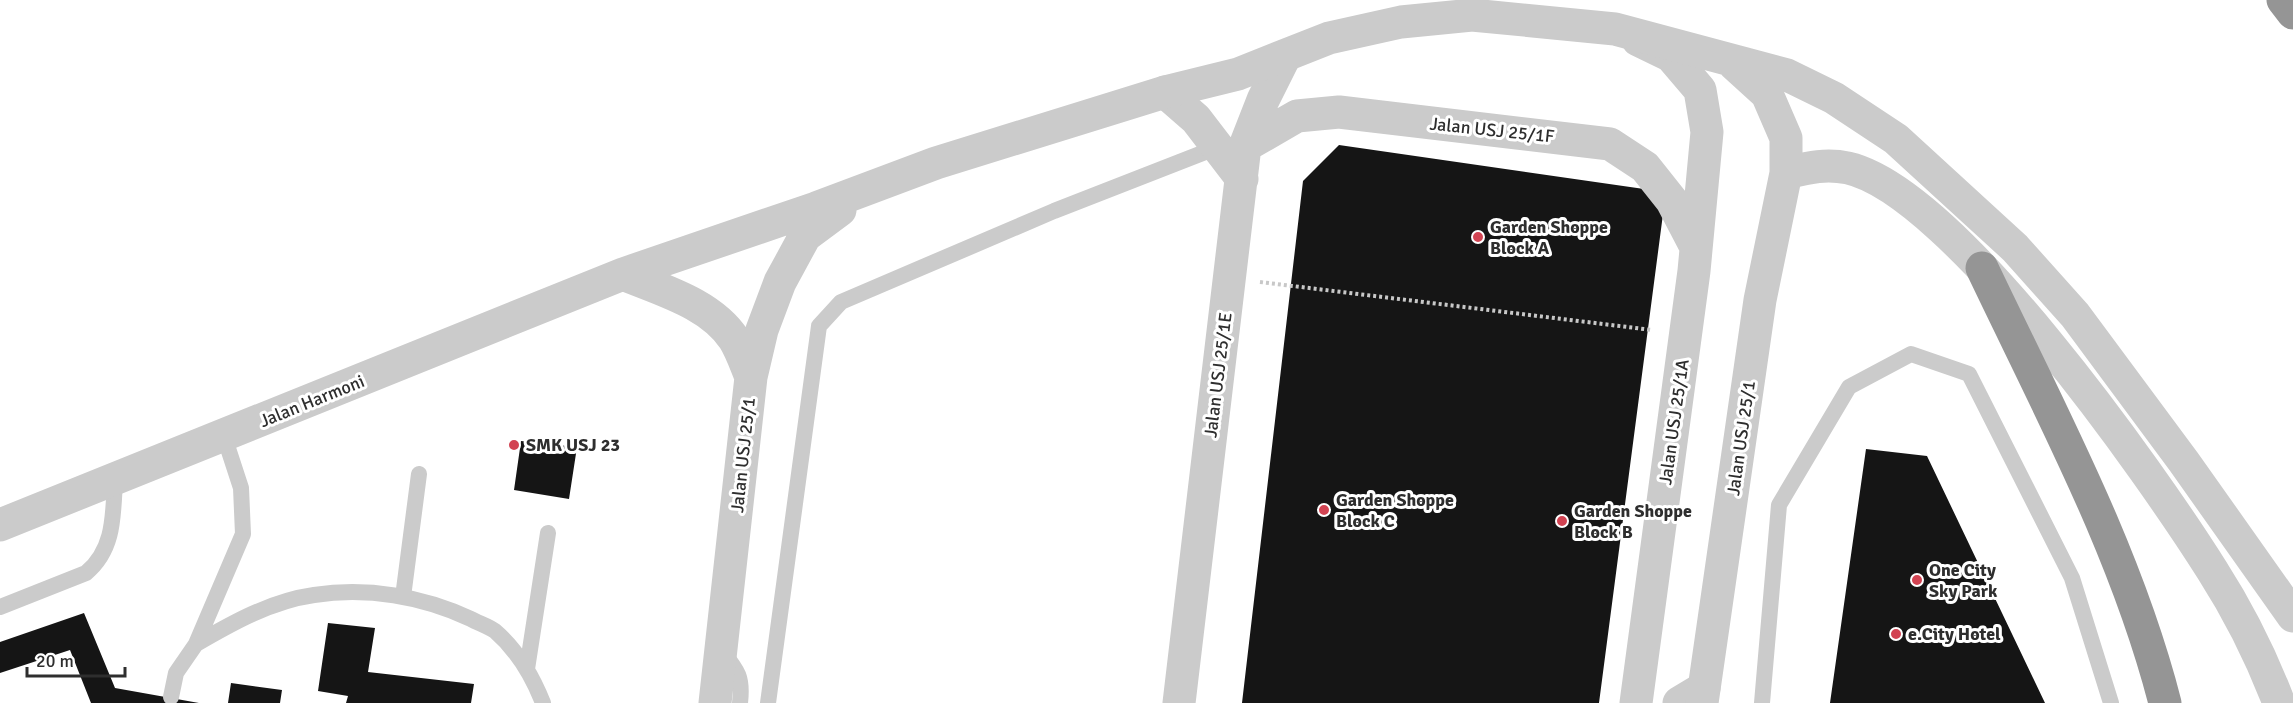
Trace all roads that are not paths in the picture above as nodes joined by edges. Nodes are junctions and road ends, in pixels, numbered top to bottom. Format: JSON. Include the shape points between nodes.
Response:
{"nodes":[{"id":1,"x":2283,"y":0,"type":"edge"},
{"id":2,"x":2293,"y":13,"type":"edge"},
{"id":3,"x":1615,"y":29,"type":"junction"},
{"id":4,"x":1285,"y":56,"type":"junction"},
{"id":5,"x":1728,"y":58,"type":"junction"},
{"id":6,"x":1165,"y":92,"type":"junction"},
{"id":7,"x":1232,"y":146,"type":"junction"},
{"id":8,"x":1786,"y":173,"type":"junction"},
{"id":9,"x":870,"y":187,"type":"junction"},
{"id":10,"x":1696,"y":248,"type":"junction"},
{"id":11,"x":1982,"y":268,"type":"junction"},
{"id":12,"x":623,"y":274,"type":"junction"},
{"id":13,"x":751,"y":377,"type":"junction"},
{"id":14,"x":224,"y":436,"type":"junction"},
{"id":15,"x":419,"y":474,"type":"dead end"},
{"id":16,"x":115,"y":479,"type":"junction"},
{"id":17,"x":0,"y":525,"type":"edge"},
{"id":18,"x":548,"y":533,"type":"dead end"},
{"id":19,"x":403,"y":597,"type":"junction"},
{"id":20,"x":0,"y":607,"type":"edge"},
{"id":21,"x":2293,"y":616,"type":"edge"},
{"id":22,"x":196,"y":644,"type":"junction"},
{"id":23,"x":722,"y":651,"type":"junction"},
{"id":24,"x":527,"y":669,"type":"junction"},
{"id":25,"x":171,"y":698,"type":"dead end"},
{"id":26,"x":1695,"y":698,"type":"edge"},
{"id":27,"x":543,"y":703,"type":"edge"},
{"id":28,"x":716,"y":703,"type":"edge"},
{"id":29,"x":740,"y":703,"type":"edge"},
{"id":30,"x":768,"y":703,"type":"edge"},
{"id":31,"x":1179,"y":703,"type":"edge"},
{"id":32,"x":1636,"y":703,"type":"edge"},
{"id":33,"x":1762,"y":703,"type":"edge"},
{"id":34,"x":2111,"y":703,"type":"edge"},
{"id":35,"x":2165,"y":703,"type":"edge"},
{"id":36,"x":2279,"y":703,"type":"edge"}],
"edges":[{"from":1,"to":2,"type":"highway"},
{"from":3,"to":4,"type":"street","name":"Jalan Harmoni","via":[[1472,15],[1401,22],[1329,38]]},
{"from":3,"to":5,"type":"street"},
{"from":3,"to":10,"type":"street","name":"Jalan USJ 25/1A","via":[[1671,56],[1700,90],[1707,132]]},
{"from":4,"to":6,"type":"street","name":"Jalan Harmoni","via":[[1238,74]]},
{"from":4,"to":7,"type":"street","name":"Jalan USJ 25/1E","via":[[1263,100]]},
{"from":5,"to":8,"type":"street","name":"Jalan USJ 25/1","via":[[1767,94],[1786,138]]},
{"from":5,"to":21,"type":"street","via":[[1787,75],[1834,98],[1896,139],[2015,248],[2074,315]]},
{"from":6,"to":7,"type":"street"},
{"from":6,"to":9,"type":"street","name":"Jalan Harmoni"},
{"from":7,"to":10,"type":"street","name":"Jalan USJ 25/1F","via":[[1298,116],[1339,112],[1610,144],[1645,167],[1672,201]]},
{"from":7,"to":30,"type":"lane","via":[[1054,211],[841,303],[819,326]]},
{"from":7,"to":31,"type":"street","name":"Jalan USJ 25/1E","via":[[1242,179]]},
{"from":8,"to":11,"type":"street","via":[[1819,165],[1849,168],[1885,185],[1926,214]]},
{"from":8,"to":26,"type":"street","name":"Jalan USJ 25/1","via":[[1760,300]]},
{"from":9,"to":12,"type":"street","name":"Jalan Harmoni"},
{"from":9,"to":13,"type":"street","via":[[805,236],[780,282],[762,330]]},
{"from":10,"to":32,"type":"street","name":"Jalan USJ 25/1A"},
{"from":11,"to":35,"type":"highway","via":[[2078,469],[2149,640]]},
{"from":11,"to":36,"type":"street","via":[[2059,357],[2212,570],[2257,648]]},
{"from":12,"to":13,"type":"street","name":"Jalan USJ 25/1","via":[[714,317],[734,339]]},
{"from":12,"to":14,"type":"street","name":"Jalan Harmoni"},
{"from":13,"to":23,"type":"street","name":"Jalan USJ 25/1"},
{"from":14,"to":16,"type":"street","name":"Jalan Harmoni"},
{"from":14,"to":22,"type":"lane","via":[[241,488],[243,534]]},
{"from":15,"to":19,"type":"lane"},
{"from":16,"to":17,"type":"street","name":"Jalan Harmoni"},
{"from":16,"to":20,"type":"lane","via":[[111,533],[97,564],[86,573]]},
{"from":18,"to":24,"type":"lane"},
{"from":19,"to":22,"type":"lane","via":[[354,591],[312,595],[240,619]]},
{"from":19,"to":24,"type":"lane","via":[[448,608],[493,629]]},
{"from":22,"to":25,"type":"lane","via":[[176,673]]},
{"from":23,"to":28,"type":"street","name":"Jalan USJ 25/1"},
{"from":23,"to":29,"type":"lane","via":[[742,683]]},
{"from":24,"to":27,"type":"lane"},
{"from":33,"to":34,"type":"lane","via":[[1779,505],[1849,387],[1911,354],[1969,374],[2072,578]]}]}
